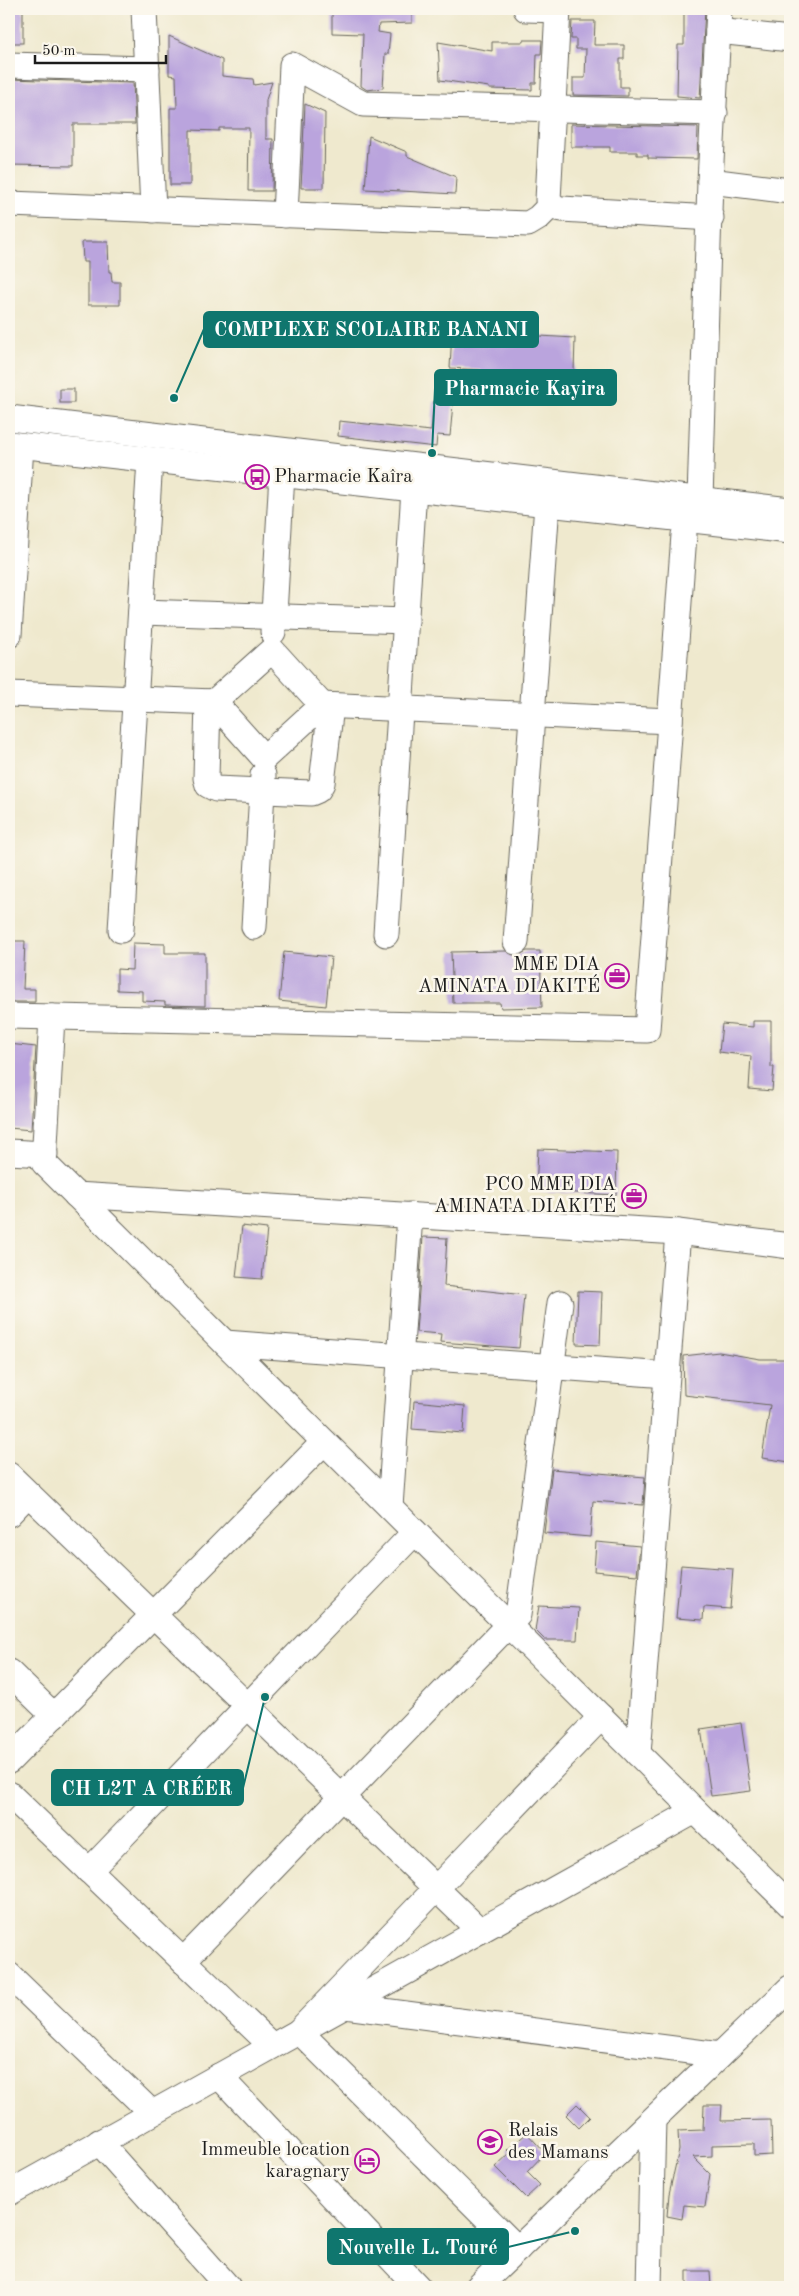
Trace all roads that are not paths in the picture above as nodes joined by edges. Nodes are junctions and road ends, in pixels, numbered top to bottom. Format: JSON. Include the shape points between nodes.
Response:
{"nodes":[{"id":1,"x":144,"y":9,"type":"edge"},
{"id":2,"x":526,"y":9,"type":"edge"},
{"id":3,"x":558,"y":9,"type":"edge"},
{"id":4,"x":719,"y":20,"type":"edge"},
{"id":5,"x":790,"y":39,"type":"edge"},
{"id":6,"x":9,"y":65,"type":"edge"},
{"id":7,"x":147,"y":69,"type":"junction"},
{"id":8,"x":552,"y":109,"type":"junction"},
{"id":9,"x":715,"y":112,"type":"junction"},
{"id":10,"x":710,"y":181,"type":"junction"},
{"id":11,"x":790,"y":191,"type":"edge"},
{"id":12,"x":9,"y":204,"type":"edge"},
{"id":13,"x":551,"y":205,"type":"junction"},
{"id":14,"x":153,"y":210,"type":"junction"},
{"id":15,"x":285,"y":215,"type":"junction"},
{"id":16,"x":711,"y":218,"type":"junction"},
{"id":17,"x":9,"y":418,"type":"edge"},
{"id":18,"x":15,"y":445,"type":"edge"},
{"id":19,"x":150,"y":460,"type":"junction"},
{"id":20,"x":282,"y":474,"type":"junction"},
{"id":21,"x":414,"y":489,"type":"junction"},
{"id":22,"x":700,"y":499,"type":"junction"},
{"id":23,"x":547,"y":504,"type":"junction"},
{"id":24,"x":790,"y":510,"type":"edge"},
{"id":25,"x":790,"y":531,"type":"edge"},
{"id":26,"x":684,"y":535,"type":"dead end"},
{"id":27,"x":141,"y":612,"type":"junction"},
{"id":28,"x":274,"y":617,"type":"junction"},
{"id":29,"x":406,"y":621,"type":"junction"},
{"id":30,"x":9,"y":635,"type":"edge"},
{"id":31,"x":272,"y":650,"type":"junction"},
{"id":32,"x":9,"y":694,"type":"edge"},
{"id":33,"x":136,"y":699,"type":"junction"},
{"id":34,"x":211,"y":702,"type":"junction"},
{"id":35,"x":326,"y":706,"type":"junction"},
{"id":36,"x":400,"y":709,"type":"junction"},
{"id":37,"x":532,"y":714,"type":"junction"},
{"id":38,"x":670,"y":721,"type":"junction"},
{"id":39,"x":264,"y":758,"type":"junction"},
{"id":40,"x":262,"y":791,"type":"junction"},
{"id":41,"x":254,"y":927,"type":"dead end"},
{"id":42,"x":122,"y":930,"type":"dead end"},
{"id":43,"x":386,"y":934,"type":"dead end"},
{"id":44,"x":516,"y":942,"type":"dead end"},
{"id":45,"x":9,"y":1016,"type":"edge"},
{"id":46,"x":52,"y":1017,"type":"junction"},
{"id":47,"x":45,"y":1154,"type":"junction"},
{"id":48,"x":11,"y":1156,"type":"edge"},
{"id":49,"x":76,"y":1195,"type":"junction"},
{"id":50,"x":410,"y":1215,"type":"junction"},
{"id":51,"x":678,"y":1232,"type":"junction"},
{"id":52,"x":790,"y":1246,"type":"edge"},
{"id":53,"x":560,"y":1303,"type":"dead end"},
{"id":54,"x":225,"y":1343,"type":"junction"},
{"id":55,"x":400,"y":1356,"type":"junction"},
{"id":56,"x":552,"y":1367,"type":"junction"},
{"id":57,"x":667,"y":1375,"type":"junction"},
{"id":58,"x":324,"y":1442,"type":"junction"},
{"id":59,"x":9,"y":1475,"type":"edge"},
{"id":60,"x":28,"y":1494,"type":"junction"},
{"id":61,"x":390,"y":1507,"type":"junction"},
{"id":62,"x":9,"y":1514,"type":"edge"},
{"id":63,"x":415,"y":1532,"type":"junction"},
{"id":64,"x":153,"y":1615,"type":"junction"},
{"id":65,"x":508,"y":1625,"type":"junction"},
{"id":66,"x":9,"y":1672,"type":"edge"},
{"id":67,"x":248,"y":1706,"type":"junction"},
{"id":68,"x":54,"y":1716,"type":"junction"},
{"id":69,"x":601,"y":1717,"type":"junction"},
{"id":70,"x":638,"y":1754,"type":"junction"},
{"id":71,"x":9,"y":1761,"type":"edge"},
{"id":72,"x":9,"y":1794,"type":"edge"},
{"id":73,"x":342,"y":1797,"type":"junction"},
{"id":74,"x":695,"y":1811,"type":"junction"},
{"id":75,"x":89,"y":1872,"type":"junction"},
{"id":76,"x":436,"y":1889,"type":"junction"},
{"id":77,"x":790,"y":1905,"type":"edge"},
{"id":78,"x":480,"y":1931,"type":"junction"},
{"id":79,"x":183,"y":1961,"type":"junction"},
{"id":80,"x":9,"y":1975,"type":"edge"},
{"id":81,"x":790,"y":1988,"type":"edge"},
{"id":82,"x":345,"y":2006,"type":"junction"},
{"id":83,"x":299,"y":2031,"type":"junction"},
{"id":84,"x":272,"y":2046,"type":"junction"},
{"id":85,"x":720,"y":2055,"type":"junction"},
{"id":86,"x":219,"y":2076,"type":"junction"},
{"id":87,"x":152,"y":2113,"type":"junction"},
{"id":88,"x":653,"y":2120,"type":"junction"},
{"id":89,"x":99,"y":2142,"type":"junction"},
{"id":90,"x":9,"y":2193,"type":"edge"},
{"id":91,"x":518,"y":2249,"type":"junction"},
{"id":92,"x":228,"y":2287,"type":"edge"},
{"id":93,"x":418,"y":2287,"type":"edge"},
{"id":94,"x":478,"y":2287,"type":"edge"},
{"id":95,"x":649,"y":2287,"type":"edge"}],
"edges":[{"from":1,"to":7,"type":"street"},
{"from":2,"to":3,"type":"street"},
{"from":3,"to":8,"type":"street"},
{"from":4,"to":5,"type":"street"},
{"from":4,"to":9,"type":"street"},
{"from":6,"to":7,"type":"street"},
{"from":7,"to":14,"type":"street"},
{"from":8,"to":9,"type":"street"},
{"from":8,"to":13,"type":"street","via":[[546,194]]},
{"from":8,"to":15,"type":"street","via":[[363,104],[292,64]]},
{"from":9,"to":10,"type":"street"},
{"from":10,"to":11,"type":"street"},
{"from":10,"to":16,"type":"street"},
{"from":12,"to":14,"type":"street"},
{"from":13,"to":15,"type":"street","via":[[528,224]]},
{"from":13,"to":16,"type":"street","via":[[562,209]]},
{"from":14,"to":15,"type":"street"},
{"from":16,"to":22,"type":"street"},
{"from":17,"to":22,"type":"street"},
{"from":18,"to":19,"type":"street"},
{"from":18,"to":30,"type":"street"},
{"from":19,"to":20,"type":"street"},
{"from":19,"to":27,"type":"street"},
{"from":20,"to":21,"type":"street"},
{"from":20,"to":28,"type":"street"},
{"from":21,"to":23,"type":"street"},
{"from":21,"to":29,"type":"street"},
{"from":22,"to":24,"type":"street"},
{"from":23,"to":25,"type":"street"},
{"from":23,"to":37,"type":"street"},
{"from":26,"to":38,"type":"street"},
{"from":27,"to":28,"type":"street"},
{"from":27,"to":33,"type":"street"},
{"from":28,"to":29,"type":"street"},
{"from":28,"to":31,"type":"street"},
{"from":29,"to":36,"type":"street"},
{"from":31,"to":34,"type":"street"},
{"from":31,"to":35,"type":"street"},
{"from":32,"to":33,"type":"street"},
{"from":33,"to":34,"type":"street"},
{"from":33,"to":42,"type":"street"},
{"from":34,"to":39,"type":"street"},
{"from":34,"to":40,"type":"street","via":[[208,785],[216,789]]},
{"from":35,"to":36,"type":"street"},
{"from":35,"to":39,"type":"street"},
{"from":35,"to":40,"type":"street","via":[[321,787],[311,793]]},
{"from":36,"to":37,"type":"street"},
{"from":36,"to":43,"type":"street"},
{"from":37,"to":38,"type":"street"},
{"from":37,"to":44,"type":"street"},
{"from":38,"to":46,"type":"street","via":[[647,1030]]},
{"from":39,"to":40,"type":"street"},
{"from":40,"to":41,"type":"street"},
{"from":45,"to":46,"type":"street"},
{"from":46,"to":47,"type":"street"},
{"from":47,"to":48,"type":"street"},
{"from":47,"to":49,"type":"street","via":[[44,1163]]},
{"from":49,"to":50,"type":"street"},
{"from":49,"to":54,"type":"street"},
{"from":50,"to":51,"type":"street"},
{"from":50,"to":55,"type":"street"},
{"from":51,"to":52,"type":"street"},
{"from":51,"to":57,"type":"street"},
{"from":53,"to":56,"type":"street"},
{"from":54,"to":55,"type":"street"},
{"from":54,"to":58,"type":"street"},
{"from":55,"to":56,"type":"street"},
{"from":55,"to":61,"type":"street"},
{"from":56,"to":57,"type":"street"},
{"from":56,"to":65,"type":"street","via":[[518,1615]]},
{"from":57,"to":70,"type":"street"},
{"from":58,"to":61,"type":"street"},
{"from":58,"to":64,"type":"street"},
{"from":59,"to":60,"type":"street"},
{"from":60,"to":62,"type":"street"},
{"from":60,"to":64,"type":"street"},
{"from":61,"to":63,"type":"street"},
{"from":63,"to":65,"type":"street"},
{"from":63,"to":67,"type":"street"},
{"from":64,"to":67,"type":"street"},
{"from":64,"to":68,"type":"street"},
{"from":65,"to":69,"type":"street"},
{"from":65,"to":73,"type":"street"},
{"from":66,"to":68,"type":"street"},
{"from":67,"to":73,"type":"street"},
{"from":67,"to":75,"type":"street"},
{"from":68,"to":71,"type":"street"},
{"from":69,"to":70,"type":"street"},
{"from":69,"to":76,"type":"street"},
{"from":70,"to":74,"type":"street"},
{"from":72,"to":75,"type":"street"},
{"from":73,"to":76,"type":"street"},
{"from":73,"to":79,"type":"street"},
{"from":74,"to":77,"type":"street"},
{"from":74,"to":78,"type":"street"},
{"from":75,"to":79,"type":"street"},
{"from":76,"to":78,"type":"street"},
{"from":76,"to":83,"type":"street"},
{"from":78,"to":82,"type":"street"},
{"from":79,"to":84,"type":"street"},
{"from":80,"to":87,"type":"street"},
{"from":81,"to":85,"type":"street"},
{"from":82,"to":83,"type":"street"},
{"from":82,"to":85,"type":"street"},
{"from":83,"to":84,"type":"street"},
{"from":83,"to":91,"type":"street"},
{"from":84,"to":86,"type":"street"},
{"from":85,"to":88,"type":"street"},
{"from":86,"to":87,"type":"street"},
{"from":86,"to":93,"type":"street"},
{"from":87,"to":89,"type":"street"},
{"from":88,"to":91,"type":"street"},
{"from":88,"to":95,"type":"street"},
{"from":89,"to":90,"type":"street"},
{"from":89,"to":92,"type":"street"},
{"from":91,"to":94,"type":"street"}]}
